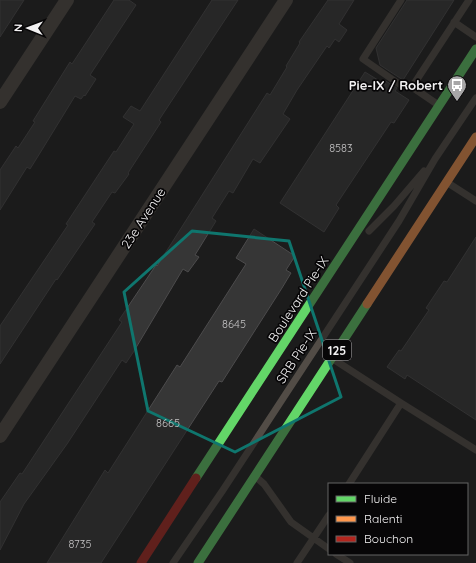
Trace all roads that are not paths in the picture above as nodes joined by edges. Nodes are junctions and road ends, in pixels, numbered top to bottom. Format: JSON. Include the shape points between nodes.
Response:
{"nodes":[{"id":1,"x":67,"y":0,"type":"edge"},
{"id":2,"x":286,"y":0,"type":"edge"},
{"id":3,"x":401,"y":0,"type":"edge"},
{"id":4,"x":469,"y":0,"type":"edge"},
{"id":5,"x":454,"y":22,"type":"junction"},
{"id":6,"x":476,"y":37,"type":"edge"},
{"id":7,"x":476,"y":49,"type":"edge"},
{"id":8,"x":412,"y":87,"type":"junction"},
{"id":9,"x":476,"y":98,"type":"edge"},
{"id":10,"x":0,"y":102,"type":"edge"},
{"id":11,"x":439,"y":105,"type":"junction"},
{"id":12,"x":476,"y":137,"type":"edge"},
{"id":13,"x":435,"y":159,"type":"junction"},
{"id":14,"x":447,"y":182,"type":"junction"},
{"id":15,"x":476,"y":201,"type":"edge"},
{"id":16,"x":337,"y":262,"type":"junction"},
{"id":17,"x":332,"y":358,"type":"junction"},
{"id":18,"x":401,"y":402,"type":"junction"},
{"id":19,"x":0,"y":436,"type":"edge"},
{"id":20,"x":476,"y":450,"type":"edge"},
{"id":21,"x":254,"y":476,"type":"junction"},
{"id":22,"x":350,"y":483,"type":"edge"},
{"id":23,"x":328,"y":517,"type":"edge"},
{"id":24,"x":314,"y":539,"type":"junction"},
{"id":25,"x":328,"y":548,"type":"edge"},
{"id":26,"x":338,"y":555,"type":"edge"},
{"id":27,"x":141,"y":563,"type":"edge"},
{"id":28,"x":173,"y":563,"type":"edge"},
{"id":29,"x":198,"y":563,"type":"edge"},
{"id":30,"x":297,"y":563,"type":"edge"},
{"id":31,"x":350,"y":563,"type":"edge"}],
"edges":[{"from":1,"to":10,"type":"street"},
{"from":2,"to":19,"type":"street","name":"23e Avenue"},
{"from":3,"to":8,"type":"lane","via":[[363,59],[399,84]]},
{"from":4,"to":5,"type":"lane"},
{"from":5,"to":6,"type":"lane"},
{"from":5,"to":8,"type":"lane"},
{"from":7,"to":11,"type":"main road","name":"Boulevard Pie-IX"},
{"from":8,"to":11,"type":"lane"},
{"from":9,"to":13,"type":"lane","name":"SRB Pie-IX"},
{"from":11,"to":16,"type":"main road","name":"Boulevard Pie-IX"},
{"from":12,"to":14,"type":"main road","number":"125"},
{"from":13,"to":16,"type":"lane","name":"SRB Pie-IX","via":[[394,206]]},
{"from":13,"to":28,"type":"lane","name":"SRB Pie-IX","via":[[399,221]]},
{"from":14,"to":15,"type":"lane"},
{"from":14,"to":17,"type":"main road","number":"125"},
{"from":16,"to":27,"type":"main road","name":"Boulevard Pie-IX"},
{"from":17,"to":18,"type":"lane"},
{"from":17,"to":21,"type":"main road","number":"125"},
{"from":18,"to":20,"type":"lane"},
{"from":18,"to":22,"type":"lane"},
{"from":21,"to":24,"type":"lane","via":[[264,484],[291,522]]},
{"from":21,"to":29,"type":"main road","number":"125"},
{"from":23,"to":24,"type":"lane"},
{"from":24,"to":25,"type":"lane"},
{"from":24,"to":30,"type":"lane"},
{"from":26,"to":31,"type":"lane"}]}
